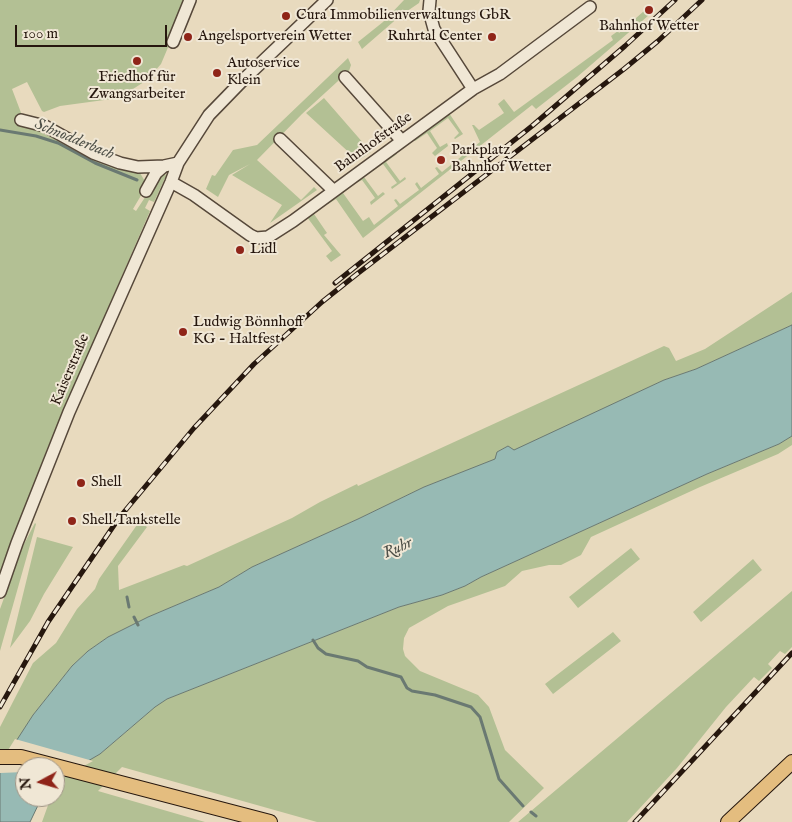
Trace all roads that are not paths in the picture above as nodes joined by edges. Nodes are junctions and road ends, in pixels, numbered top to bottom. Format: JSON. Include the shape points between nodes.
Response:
{"nodes":[{"id":1,"x":190,"y":0,"type":"edge"},
{"id":2,"x":327,"y":0,"type":"edge"},
{"id":3,"x":430,"y":0,"type":"edge"},
{"id":4,"x":587,"y":9,"type":"dead end"},
{"id":5,"x":173,"y":42,"type":"dead end"},
{"id":6,"x":345,"y":77,"type":"dead end"},
{"id":7,"x":473,"y":89,"type":"junction"},
{"id":8,"x":21,"y":120,"type":"dead end"},
{"id":9,"x":280,"y":139,"type":"dead end"},
{"id":10,"x":402,"y":141,"type":"junction"},
{"id":11,"x":178,"y":163,"type":"junction"},
{"id":12,"x":164,"y":166,"type":"junction"},
{"id":13,"x":171,"y":182,"type":"junction"},
{"id":14,"x":146,"y":191,"type":"dead end"},
{"id":15,"x":334,"y":191,"type":"junction"},
{"id":16,"x":0,"y":592,"type":"edge"},
{"id":17,"x":2,"y":755,"type":"edge"},
{"id":18,"x":792,"y":762,"type":"edge"},
{"id":19,"x":270,"y":822,"type":"edge"},
{"id":20,"x":728,"y":822,"type":"edge"}],
"edges":[{"from":1,"to":5,"type":"street"},
{"from":2,"to":11,"type":"street","name":"Kaiserstraße","via":[[209,115]]},
{"from":3,"to":7,"type":"street","via":[[434,29]]},
{"from":4,"to":7,"type":"street","name":"Bahnhofstraße","via":[[500,74]]},
{"from":6,"to":10,"type":"street"},
{"from":7,"to":10,"type":"street","name":"Bahnhofstraße"},
{"from":8,"to":12,"type":"street","via":[[44,126],[120,164]]},
{"from":9,"to":15,"type":"street"},
{"from":10,"to":15,"type":"street","name":"Bahnhofstraße"},
{"from":11,"to":12,"type":"street"},
{"from":11,"to":13,"type":"street","name":"Kaiserstraße"},
{"from":12,"to":14,"type":"street"},
{"from":13,"to":15,"type":"street","name":"Bahnhofstraße","via":[[256,238],[268,237]]},
{"from":13,"to":16,"type":"street","name":"Kaiserstraße","via":[[69,412]]},
{"from":17,"to":19,"type":"main road"},
{"from":18,"to":20,"type":"main road"}]}
